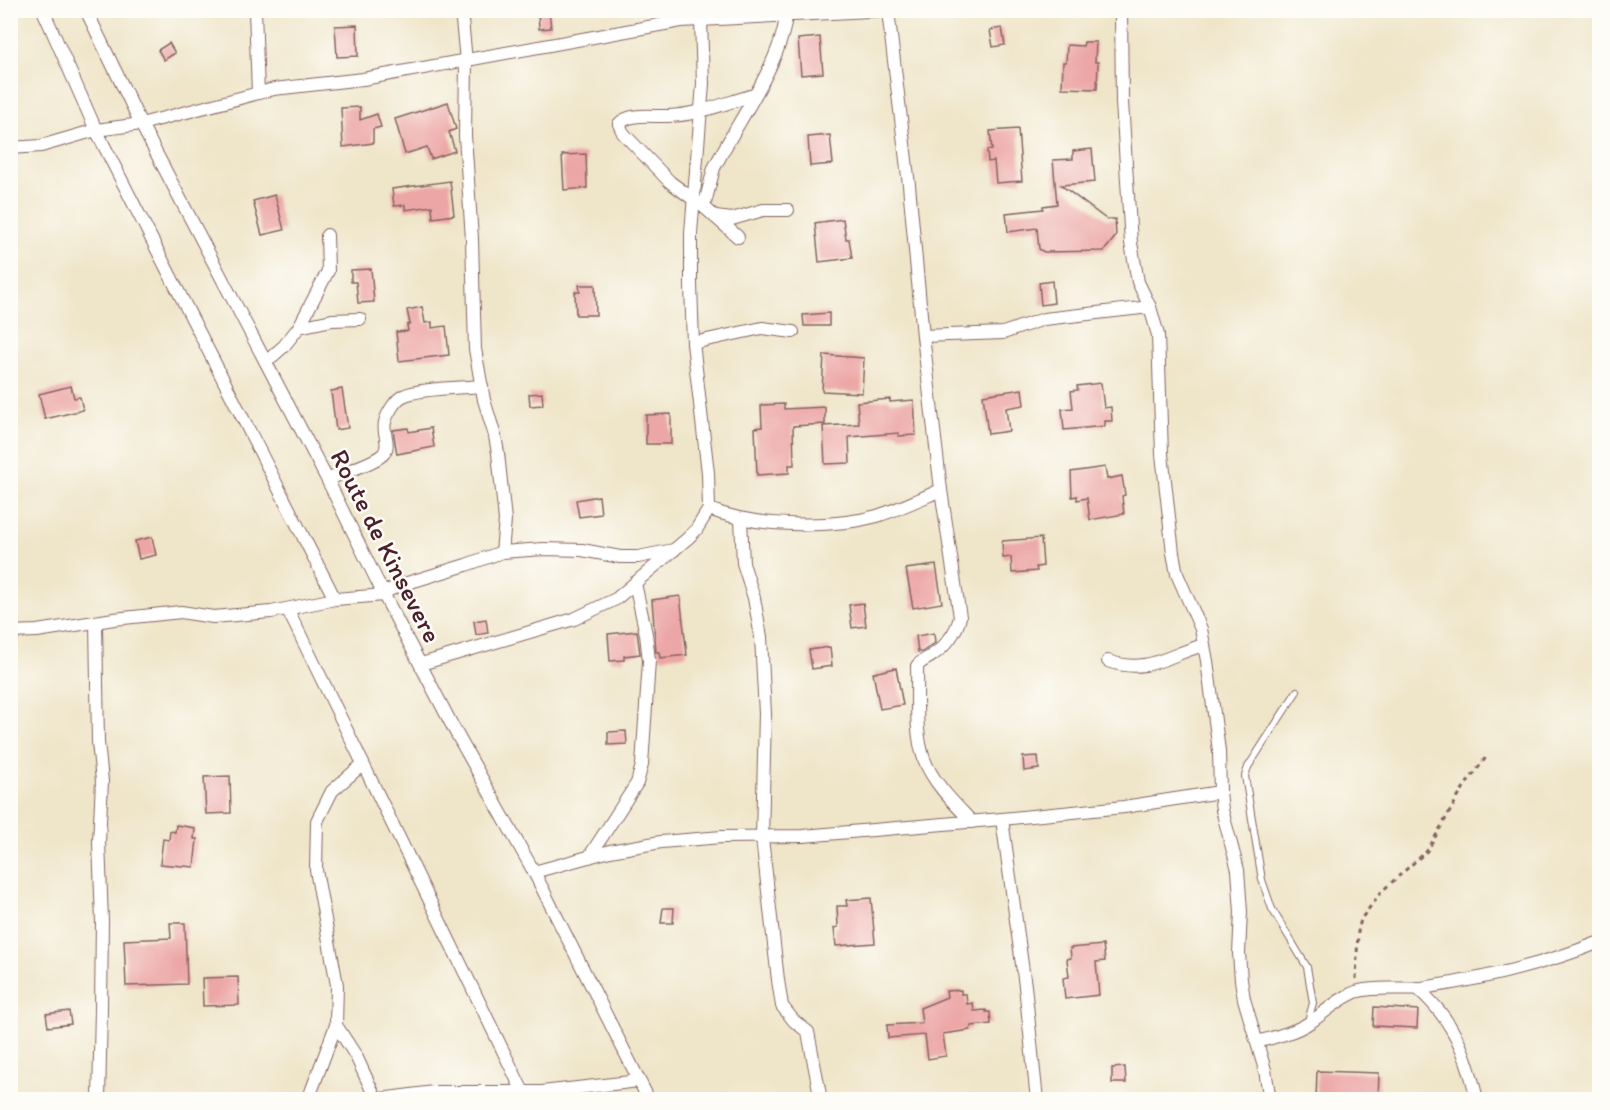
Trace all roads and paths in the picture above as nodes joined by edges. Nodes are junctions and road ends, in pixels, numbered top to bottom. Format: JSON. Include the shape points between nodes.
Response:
{"nodes":[{"id":1,"x":43,"y":10,"type":"edge"},
{"id":2,"x":86,"y":10,"type":"edge"},
{"id":3,"x":255,"y":10,"type":"edge"},
{"id":4,"x":461,"y":10,"type":"edge"},
{"id":5,"x":888,"y":10,"type":"edge"},
{"id":6,"x":1121,"y":10,"type":"edge"},
{"id":7,"x":786,"y":13,"type":"edge"},
{"id":8,"x":681,"y":16,"type":"edge"},
{"id":9,"x":701,"y":19,"type":"junction"},
{"id":10,"x":466,"y":62,"type":"junction"},
{"id":11,"x":258,"y":93,"type":"junction"},
{"id":12,"x":754,"y":94,"type":"junction"},
{"id":13,"x":701,"y":112,"type":"junction"},
{"id":14,"x":141,"y":124,"type":"junction"},
{"id":15,"x":96,"y":130,"type":"junction"},
{"id":16,"x":10,"y":148,"type":"edge"},
{"id":17,"x":693,"y":199,"type":"junction"},
{"id":18,"x":704,"y":207,"type":"junction"},
{"id":19,"x":788,"y":210,"type":"dead end"},
{"id":20,"x":715,"y":217,"type":"junction"},
{"id":21,"x":327,"y":235,"type":"dead end"},
{"id":22,"x":738,"y":237,"type":"dead end"},
{"id":23,"x":1150,"y":307,"type":"junction"},
{"id":24,"x":360,"y":319,"type":"dead end"},
{"id":25,"x":299,"y":327,"type":"junction"},
{"id":26,"x":793,"y":332,"type":"dead end"},
{"id":27,"x":923,"y":336,"type":"junction"},
{"id":28,"x":693,"y":343,"type":"junction"},
{"id":29,"x":266,"y":362,"type":"junction"},
{"id":30,"x":482,"y":386,"type":"junction"},
{"id":31,"x":329,"y":483,"type":"junction"},
{"id":32,"x":941,"y":490,"type":"junction"},
{"id":33,"x":709,"y":509,"type":"junction"},
{"id":34,"x":741,"y":519,"type":"junction"},
{"id":35,"x":675,"y":549,"type":"junction"},
{"id":36,"x":502,"y":552,"type":"junction"},
{"id":37,"x":635,"y":583,"type":"junction"},
{"id":38,"x":384,"y":595,"type":"junction"},
{"id":39,"x":335,"y":599,"type":"junction"},
{"id":40,"x":288,"y":610,"type":"junction"},
{"id":41,"x":96,"y":622,"type":"junction"},
{"id":42,"x":10,"y":632,"type":"edge"},
{"id":43,"x":1204,"y":645,"type":"junction"},
{"id":44,"x":1108,"y":661,"type":"dead end"},
{"id":45,"x":422,"y":664,"type":"junction"},
{"id":46,"x":1297,"y":691,"type":"dead end"},
{"id":47,"x":1487,"y":756,"type":"dead end"},
{"id":48,"x":363,"y":764,"type":"junction"},
{"id":49,"x":1220,"y":792,"type":"junction"},
{"id":50,"x":1002,"y":819,"type":"junction"},
{"id":51,"x":972,"y":822,"type":"junction"},
{"id":52,"x":762,"y":838,"type":"junction"},
{"id":53,"x":589,"y":857,"type":"junction"},
{"id":54,"x":534,"y":872,"type":"junction"},
{"id":55,"x":1599,"y":942,"type":"edge"},
{"id":56,"x":1417,"y":988,"type":"junction"},
{"id":57,"x":1355,"y":992,"type":"junction"},
{"id":58,"x":336,"y":1024,"type":"junction"},
{"id":59,"x":1307,"y":1024,"type":"junction"},
{"id":60,"x":1257,"y":1042,"type":"junction"},
{"id":61,"x":639,"y":1081,"type":"junction"},
{"id":62,"x":525,"y":1096,"type":"edge"},
{"id":63,"x":375,"y":1099,"type":"edge"},
{"id":64,"x":99,"y":1100,"type":"edge"},
{"id":65,"x":308,"y":1100,"type":"edge"},
{"id":66,"x":649,"y":1100,"type":"edge"},
{"id":67,"x":821,"y":1100,"type":"edge"},
{"id":68,"x":1037,"y":1100,"type":"edge"},
{"id":69,"x":1270,"y":1100,"type":"edge"},
{"id":70,"x":1477,"y":1100,"type":"edge"}],
"edges":[{"from":1,"to":15,"type":"street"},
{"from":2,"to":14,"type":"street","name":"Route de Kinsevere"},
{"from":3,"to":11,"type":"street"},
{"from":4,"to":10,"type":"street"},
{"from":5,"to":7,"type":"street"},
{"from":5,"to":27,"type":"street"},
{"from":6,"to":23,"type":"street","via":[[1131,243],[1138,282]]},
{"from":7,"to":9,"type":"street"},
{"from":7,"to":12,"type":"street","via":[[773,61]]},
{"from":8,"to":9,"type":"street"},
{"from":8,"to":10,"type":"street"},
{"from":9,"to":13,"type":"street"},
{"from":10,"to":11,"type":"street"},
{"from":10,"to":30,"type":"street","via":[[465,136],[474,329]]},
{"from":11,"to":14,"type":"street"},
{"from":12,"to":13,"type":"street"},
{"from":12,"to":18,"type":"street","via":[[714,168]]},
{"from":13,"to":17,"type":"street"},
{"from":13,"to":17,"type":"street","via":[[630,118],[619,124],[660,173]]},
{"from":14,"to":15,"type":"street"},
{"from":14,"to":29,"type":"street","name":"Route de Kinsevere"},
{"from":15,"to":16,"type":"street","via":[[41,146]]},
{"from":15,"to":39,"type":"street"},
{"from":17,"to":18,"type":"street"},
{"from":17,"to":28,"type":"street"},
{"from":18,"to":20,"type":"street"},
{"from":19,"to":20,"type":"street","via":[[763,210],[732,219]]},
{"from":20,"to":22,"type":"street"},
{"from":21,"to":25,"type":"street","via":[[328,271]]},
{"from":23,"to":27,"type":"street","via":[[1044,320],[1003,333]]},
{"from":23,"to":43,"type":"street","via":[[1158,335],[1162,454],[1173,553]]},
{"from":24,"to":25,"type":"street"},
{"from":25,"to":29,"type":"street"},
{"from":26,"to":28,"type":"street","via":[[762,328]]},
{"from":27,"to":32,"type":"street"},
{"from":28,"to":33,"type":"street"},
{"from":29,"to":31,"type":"street","name":"Route de Kinsevere"},
{"from":30,"to":31,"type":"street","via":[[403,396],[386,418],[387,447],[383,455],[344,471]]},
{"from":30,"to":36,"type":"street","via":[[498,453],[505,520]]},
{"from":31,"to":38,"type":"street","name":"Route de Kinsevere"},
{"from":32,"to":34,"type":"street","via":[[898,509],[849,521],[780,524]]},
{"from":32,"to":51,"type":"street","via":[[960,617],[953,634],[917,666],[920,741],[929,770]]},
{"from":33,"to":34,"type":"street"},
{"from":33,"to":35,"type":"street","via":[[696,530]]},
{"from":34,"to":52,"type":"street","via":[[743,563],[761,637],[765,714]]},
{"from":35,"to":36,"type":"street","via":[[638,557],[582,550]]},
{"from":35,"to":37,"type":"street"},
{"from":36,"to":38,"type":"street","via":[[404,584]]},
{"from":37,"to":45,"type":"street","via":[[616,599],[574,619]]},
{"from":37,"to":53,"type":"street","via":[[650,661],[642,765],[637,783]]},
{"from":38,"to":39,"type":"street"},
{"from":38,"to":45,"type":"street","name":"Route de Kinsevere"},
{"from":39,"to":40,"type":"street"},
{"from":40,"to":41,"type":"street","via":[[213,617],[181,612]]},
{"from":40,"to":48,"type":"street"},
{"from":41,"to":42,"type":"street"},
{"from":41,"to":64,"type":"street","via":[[102,781]]},
{"from":43,"to":44,"type":"street","via":[[1148,666],[1121,666]]},
{"from":43,"to":49,"type":"street","via":[[1218,743]]},
{"from":45,"to":54,"type":"street","name":"Route de Kinsevere"},
{"from":46,"to":59,"type":"lane","via":[[1245,776],[1262,880],[1272,909],[1307,968],[1313,1004]]},
{"from":47,"to":57,"type":"path","via":[[1427,851],[1382,891],[1361,919]]},
{"from":48,"to":58,"type":"street","via":[[332,791],[317,821],[316,870],[337,985]]},
{"from":48,"to":62,"type":"street"},
{"from":49,"to":50,"type":"street","via":[[1124,807]]},
{"from":49,"to":60,"type":"street","via":[[1238,870],[1241,980]]},
{"from":50,"to":51,"type":"street"},
{"from":50,"to":68,"type":"street"},
{"from":51,"to":52,"type":"street"},
{"from":52,"to":53,"type":"street","via":[[661,842]]},
{"from":52,"to":67,"type":"street","via":[[782,1006],[808,1032]]},
{"from":53,"to":54,"type":"street"},
{"from":54,"to":61,"type":"street","name":"Route de Kinsevere"},
{"from":55,"to":56,"type":"street","via":[[1496,975]]},
{"from":56,"to":57,"type":"street"},
{"from":56,"to":70,"type":"street","via":[[1434,1003],[1462,1047]]},
{"from":57,"to":59,"type":"street"},
{"from":58,"to":63,"type":"street"},
{"from":58,"to":65,"type":"street"},
{"from":59,"to":60,"type":"street"},
{"from":60,"to":69,"type":"street"},
{"from":61,"to":62,"type":"street"},
{"from":61,"to":66,"type":"street","name":"Route de Kinsevere"},
{"from":62,"to":63,"type":"street","via":[[434,1092]]}]}
